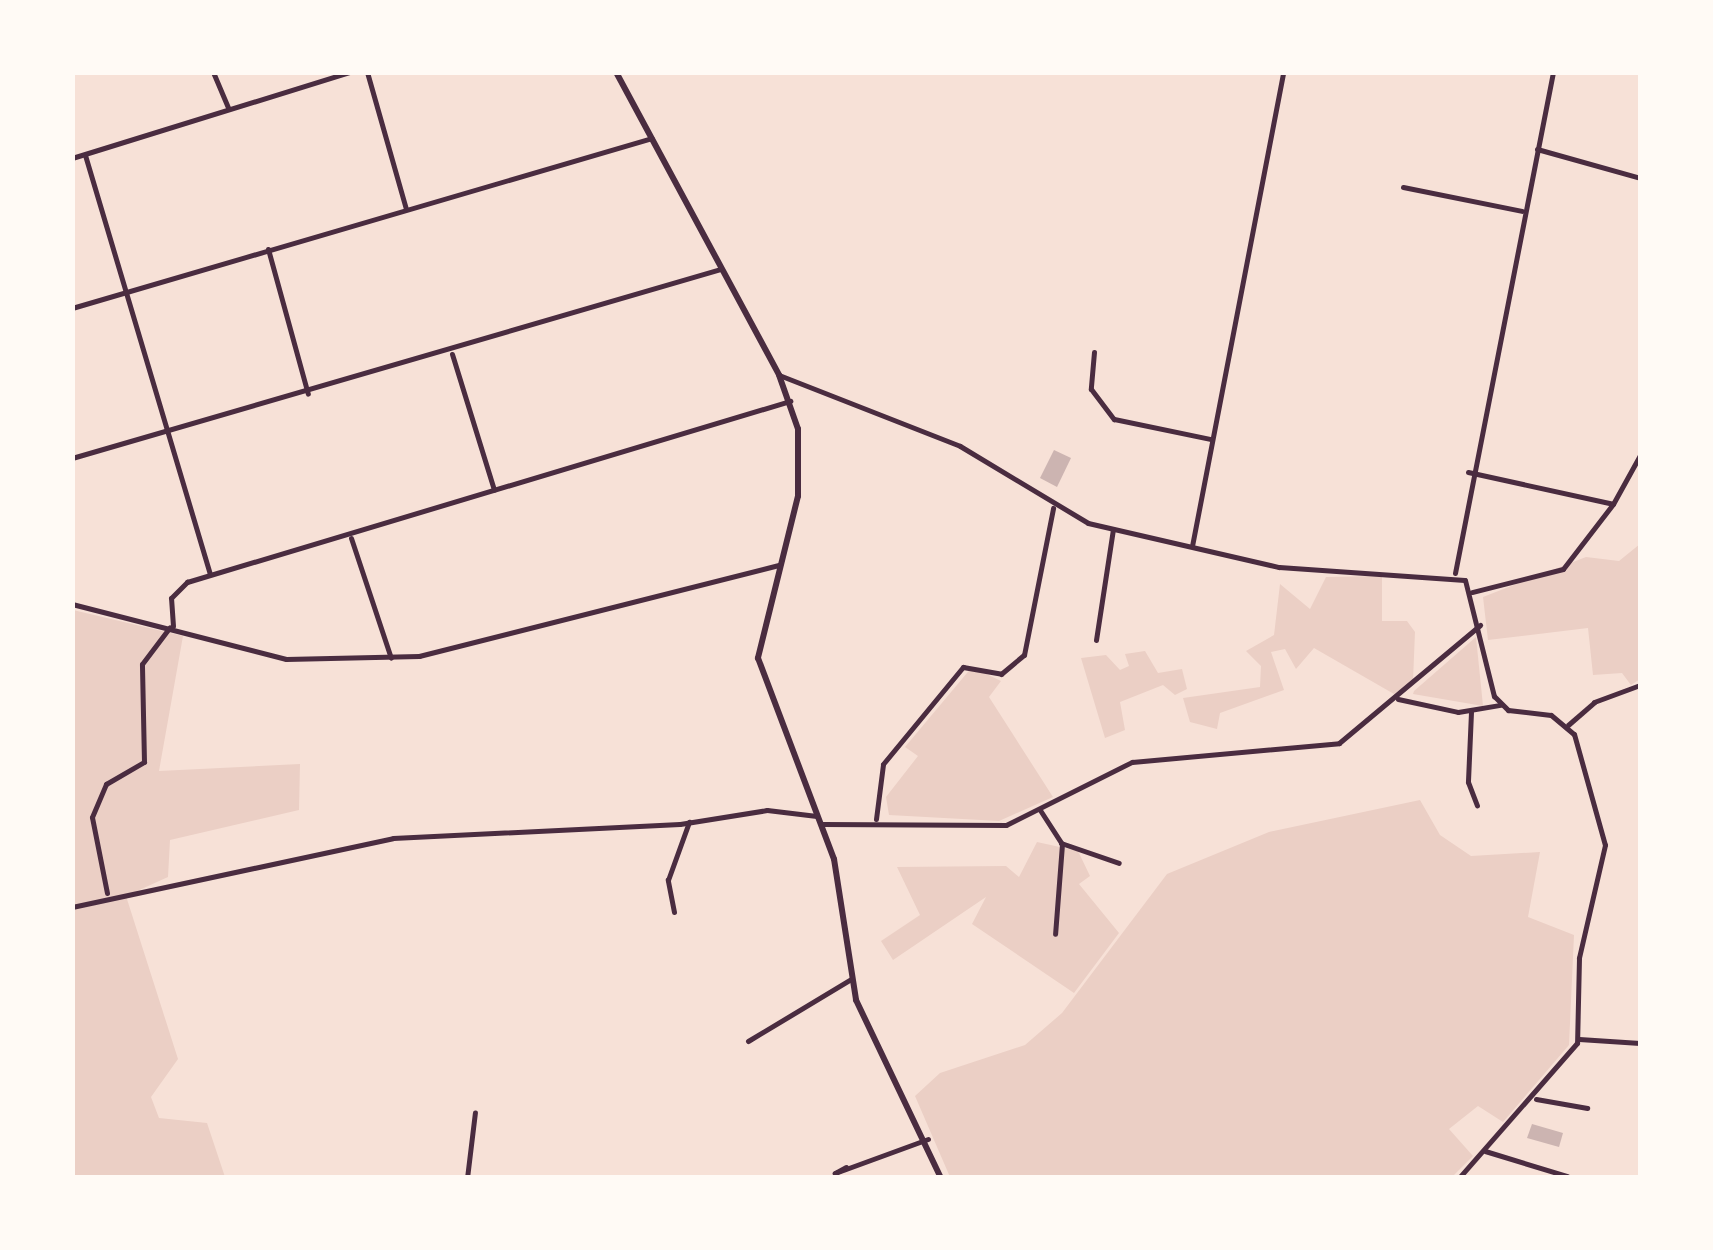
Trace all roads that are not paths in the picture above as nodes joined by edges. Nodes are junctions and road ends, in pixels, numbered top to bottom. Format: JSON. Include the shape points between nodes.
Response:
{"nodes":[{"id":1,"x":213,"y":72,"type":"edge"},
{"id":2,"x":350,"y":72,"type":"edge"},
{"id":3,"x":368,"y":72,"type":"edge"},
{"id":4,"x":616,"y":72,"type":"edge"},
{"id":5,"x":1282,"y":72,"type":"edge"},
{"id":6,"x":1553,"y":72,"type":"edge"},
{"id":7,"x":228,"y":108,"type":"junction"},
{"id":8,"x":652,"y":138,"type":"junction"},
{"id":9,"x":1537,"y":149,"type":"junction"},
{"id":10,"x":85,"y":155,"type":"junction"},
{"id":11,"x":72,"y":158,"type":"edge"},
{"id":12,"x":1640,"y":178,"type":"edge"},
{"id":13,"x":1403,"y":187,"type":"dead end"},
{"id":14,"x":407,"y":210,"type":"junction"},
{"id":15,"x":1524,"y":212,"type":"junction"},
{"id":16,"x":268,"y":249,"type":"junction"},
{"id":17,"x":724,"y":268,"type":"junction"},
{"id":18,"x":126,"y":289,"type":"junction"},
{"id":19,"x":72,"y":308,"type":"edge"},
{"id":20,"x":1094,"y":352,"type":"dead end"},
{"id":21,"x":452,"y":354,"type":"junction"},
{"id":22,"x":779,"y":376,"type":"junction"},
{"id":23,"x":308,"y":394,"type":"junction"},
{"id":24,"x":790,"y":401,"type":"junction"},
{"id":25,"x":172,"y":432,"type":"junction"},
{"id":26,"x":1211,"y":439,"type":"junction"},
{"id":27,"x":1640,"y":455,"type":"edge"},
{"id":28,"x":72,"y":458,"type":"edge"},
{"id":29,"x":1468,"y":472,"type":"junction"},
{"id":30,"x":494,"y":490,"type":"junction"},
{"id":31,"x":1613,"y":504,"type":"junction"},
{"id":32,"x":1053,"y":508,"type":"junction"},
{"id":33,"x":1113,"y":529,"type":"junction"},
{"id":34,"x":351,"y":538,"type":"junction"},
{"id":35,"x":1192,"y":547,"type":"junction"},
{"id":36,"x":779,"y":565,"type":"junction"},
{"id":37,"x":1456,"y":573,"type":"junction"},
{"id":38,"x":210,"y":574,"type":"junction"},
{"id":39,"x":1472,"y":592,"type":"junction"},
{"id":40,"x":72,"y":604,"type":"edge"},
{"id":41,"x":1480,"y":625,"type":"junction"},
{"id":42,"x":172,"y":628,"type":"junction"},
{"id":43,"x":1096,"y":640,"type":"dead end"},
{"id":44,"x":391,"y":658,"type":"junction"},
{"id":45,"x":1640,"y":684,"type":"edge"},
{"id":46,"x":1398,"y":699,"type":"junction"},
{"id":47,"x":1500,"y":705,"type":"junction"},
{"id":48,"x":1472,"y":712,"type":"junction"},
{"id":49,"x":1568,"y":726,"type":"junction"},
{"id":50,"x":1477,"y":806,"type":"dead end"},
{"id":51,"x":1040,"y":810,"type":"junction"},
{"id":52,"x":876,"y":819,"type":"junction"},
{"id":53,"x":822,"y":820,"type":"junction"},
{"id":54,"x":689,"y":822,"type":"junction"},
{"id":55,"x":1061,"y":843,"type":"junction"},
{"id":56,"x":1119,"y":863,"type":"dead end"},
{"id":57,"x":107,"y":893,"type":"junction"},
{"id":58,"x":72,"y":907,"type":"edge"},
{"id":59,"x":674,"y":912,"type":"dead end"},
{"id":60,"x":1056,"y":934,"type":"dead end"},
{"id":61,"x":851,"y":979,"type":"junction"},
{"id":62,"x":1578,"y":1039,"type":"junction"},
{"id":63,"x":748,"y":1041,"type":"dead end"},
{"id":64,"x":1640,"y":1044,"type":"edge"},
{"id":65,"x":1536,"y":1099,"type":"junction"},
{"id":66,"x":1587,"y":1108,"type":"dead end"},
{"id":67,"x":475,"y":1112,"type":"dead end"},
{"id":68,"x":928,"y":1138,"type":"junction"},
{"id":69,"x":1485,"y":1151,"type":"junction"},
{"id":70,"x":846,"y":1167,"type":"dead end"},
{"id":71,"x":1566,"y":1176,"type":"edge"},
{"id":72,"x":467,"y":1178,"type":"edge"},
{"id":73,"x":941,"y":1178,"type":"edge"},
{"id":74,"x":1460,"y":1178,"type":"edge"}],
"edges":[{"from":1,"to":7,"type":"street"},
{"from":2,"to":7,"type":"street"},
{"from":3,"to":14,"type":"street"},
{"from":4,"to":8,"type":"street"},
{"from":5,"to":26,"type":"street"},
{"from":6,"to":9,"type":"street"},
{"from":7,"to":10,"type":"street"},
{"from":8,"to":14,"type":"street"},
{"from":8,"to":17,"type":"street"},
{"from":9,"to":12,"type":"street"},
{"from":9,"to":15,"type":"street"},
{"from":10,"to":11,"type":"street"},
{"from":10,"to":18,"type":"street"},
{"from":13,"to":15,"type":"street"},
{"from":14,"to":16,"type":"street"},
{"from":15,"to":29,"type":"street"},
{"from":16,"to":18,"type":"street"},
{"from":16,"to":23,"type":"street"},
{"from":17,"to":21,"type":"street"},
{"from":17,"to":22,"type":"street"},
{"from":18,"to":19,"type":"street"},
{"from":18,"to":25,"type":"street"},
{"from":20,"to":26,"type":"street","via":[[1092,389],[1114,418]]},
{"from":21,"to":23,"type":"street"},
{"from":21,"to":30,"type":"street"},
{"from":22,"to":24,"type":"street"},
{"from":22,"to":32,"type":"street","via":[[960,446]]},
{"from":23,"to":25,"type":"street"},
{"from":24,"to":30,"type":"street"},
{"from":24,"to":36,"type":"street","via":[[800,474]]},
{"from":25,"to":28,"type":"street"},
{"from":25,"to":38,"type":"street"},
{"from":26,"to":35,"type":"street"},
{"from":27,"to":31,"type":"street"},
{"from":29,"to":31,"type":"street"},
{"from":29,"to":37,"type":"street"},
{"from":30,"to":34,"type":"street"},
{"from":31,"to":39,"type":"street","via":[[1562,569]]},
{"from":32,"to":33,"type":"street"},
{"from":32,"to":52,"type":"street","via":[[1024,656],[1001,674],[963,667],[883,764]]},
{"from":33,"to":35,"type":"street"},
{"from":33,"to":43,"type":"street"},
{"from":34,"to":38,"type":"street"},
{"from":34,"to":44,"type":"street"},
{"from":35,"to":37,"type":"street","via":[[1304,569]]},
{"from":36,"to":44,"type":"street","via":[[512,639]]},
{"from":36,"to":53,"type":"street","via":[[758,658]]},
{"from":37,"to":39,"type":"street"},
{"from":38,"to":42,"type":"street","via":[[175,592]]},
{"from":39,"to":41,"type":"street"},
{"from":40,"to":42,"type":"street"},
{"from":41,"to":46,"type":"street"},
{"from":41,"to":47,"type":"street"},
{"from":42,"to":44,"type":"street","via":[[286,659]]},
{"from":42,"to":57,"type":"street","via":[[142,664],[144,762],[106,784],[94,812],[90,836],[108,867]]},
{"from":45,"to":49,"type":"street","via":[[1594,702]]},
{"from":46,"to":48,"type":"street"},
{"from":46,"to":51,"type":"street","via":[[1339,744],[1132,762]]},
{"from":47,"to":48,"type":"street"},
{"from":47,"to":49,"type":"street"},
{"from":48,"to":50,"type":"street","via":[[1468,782]]},
{"from":49,"to":62,"type":"street","via":[[1589,766],[1605,846],[1579,958]]},
{"from":51,"to":52,"type":"street","via":[[994,826]]},
{"from":51,"to":55,"type":"street"},
{"from":52,"to":53,"type":"street"},
{"from":53,"to":54,"type":"street","via":[[768,810]]},
{"from":53,"to":61,"type":"street"},
{"from":54,"to":57,"type":"street","via":[[394,838],[235,876]]},
{"from":54,"to":59,"type":"street","via":[[668,880]]},
{"from":55,"to":56,"type":"street"},
{"from":55,"to":60,"type":"street"},
{"from":57,"to":58,"type":"street"},
{"from":61,"to":63,"type":"street"},
{"from":61,"to":68,"type":"street"},
{"from":62,"to":64,"type":"street"},
{"from":62,"to":65,"type":"street"},
{"from":65,"to":66,"type":"street"},
{"from":65,"to":69,"type":"street"},
{"from":67,"to":72,"type":"street"},
{"from":68,"to":70,"type":"street"},
{"from":68,"to":73,"type":"street"},
{"from":69,"to":71,"type":"street"},
{"from":69,"to":74,"type":"street"}]}
